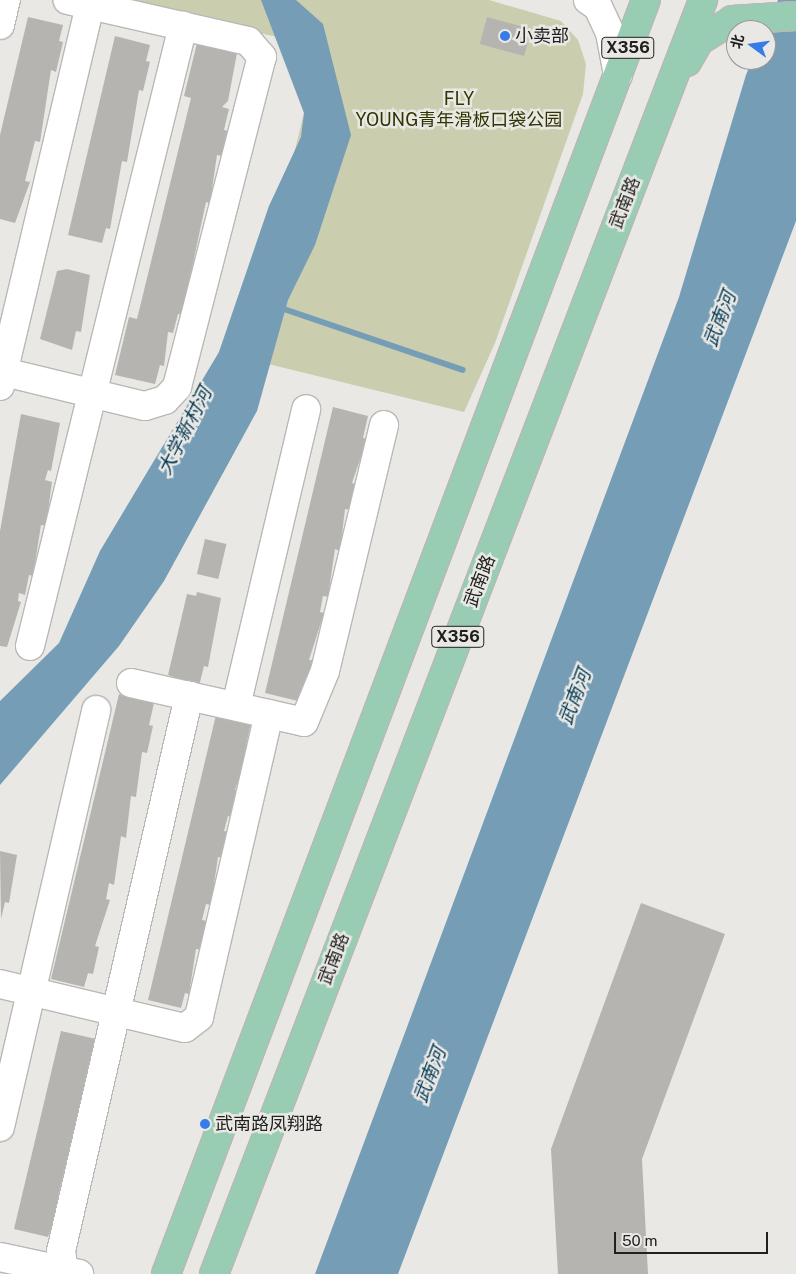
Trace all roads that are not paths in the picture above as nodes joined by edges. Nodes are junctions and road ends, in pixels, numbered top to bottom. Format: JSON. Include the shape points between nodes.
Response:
{"nodes":[{"id":1,"x":6,"y":0,"type":"edge"},
{"id":2,"x":588,"y":0,"type":"edge"},
{"id":3,"x":646,"y":0,"type":"edge"},
{"id":4,"x":702,"y":0,"type":"edge"},
{"id":5,"x":79,"y":2,"type":"edge"},
{"id":6,"x":796,"y":16,"type":"edge"},
{"id":7,"x":0,"y":25,"type":"edge"},
{"id":8,"x":183,"y":26,"type":"junction"},
{"id":9,"x":618,"y":75,"type":"junction"},
{"id":10,"x":658,"y":116,"type":"junction"},
{"id":11,"x":1,"y":376,"type":"edge"},
{"id":12,"x":92,"y":393,"type":"junction"},
{"id":13,"x":306,"y":410,"type":"dead end"},
{"id":14,"x":384,"y":425,"type":"dead end"},
{"id":15,"x":30,"y":646,"type":"dead end"},
{"id":16,"x":130,"y":683,"type":"dead end"},
{"id":17,"x":189,"y":696,"type":"junction"},
{"id":18,"x":236,"y":706,"type":"junction"},
{"id":19,"x":96,"y":710,"type":"dead end"},
{"id":20,"x":269,"y":714,"type":"junction"},
{"id":21,"x":0,"y":984,"type":"edge"},
{"id":22,"x":32,"y":991,"type":"junction"},
{"id":23,"x":117,"y":1011,"type":"junction"},
{"id":24,"x":0,"y":1127,"type":"edge"},
{"id":25,"x":0,"y":1257,"type":"edge"},
{"id":26,"x":69,"y":1273,"type":"edge"},
{"id":27,"x":166,"y":1274,"type":"edge"},
{"id":28,"x":214,"y":1274,"type":"edge"}],
"edges":[{"from":1,"to":7,"type":"street"},
{"from":2,"to":9,"type":"street","via":[[598,6],[610,32]]},
{"from":3,"to":9,"type":"main road","number":"X356"},
{"from":4,"to":10,"type":"main road","name":"武南路","number":"X356"},
{"from":5,"to":8,"type":"street"},
{"from":5,"to":11,"type":"street"},
{"from":6,"to":10,"type":"main road","via":[[732,20],[699,41]]},
{"from":8,"to":12,"type":"street"},
{"from":8,"to":12,"type":"street","via":[[248,41],[262,57],[177,387],[165,400],[145,406]]},
{"from":9,"to":27,"type":"main road","number":"X356"},
{"from":10,"to":28,"type":"main road","name":"武南路","number":"X356"},
{"from":11,"to":12,"type":"street"},
{"from":12,"to":15,"type":"street"},
{"from":13,"to":18,"type":"street"},
{"from":14,"to":20,"type":"street","via":[[325,671],[304,722]]},
{"from":16,"to":17,"type":"street"},
{"from":17,"to":18,"type":"street"},
{"from":17,"to":23,"type":"street"},
{"from":18,"to":20,"type":"street"},
{"from":19,"to":22,"type":"street"},
{"from":20,"to":23,"type":"street","via":[[199,1017],[185,1028]]},
{"from":21,"to":22,"type":"street"},
{"from":22,"to":23,"type":"street"},
{"from":22,"to":24,"type":"street"},
{"from":23,"to":26,"type":"street","via":[[61,1251]]},
{"from":25,"to":26,"type":"street"}]}
